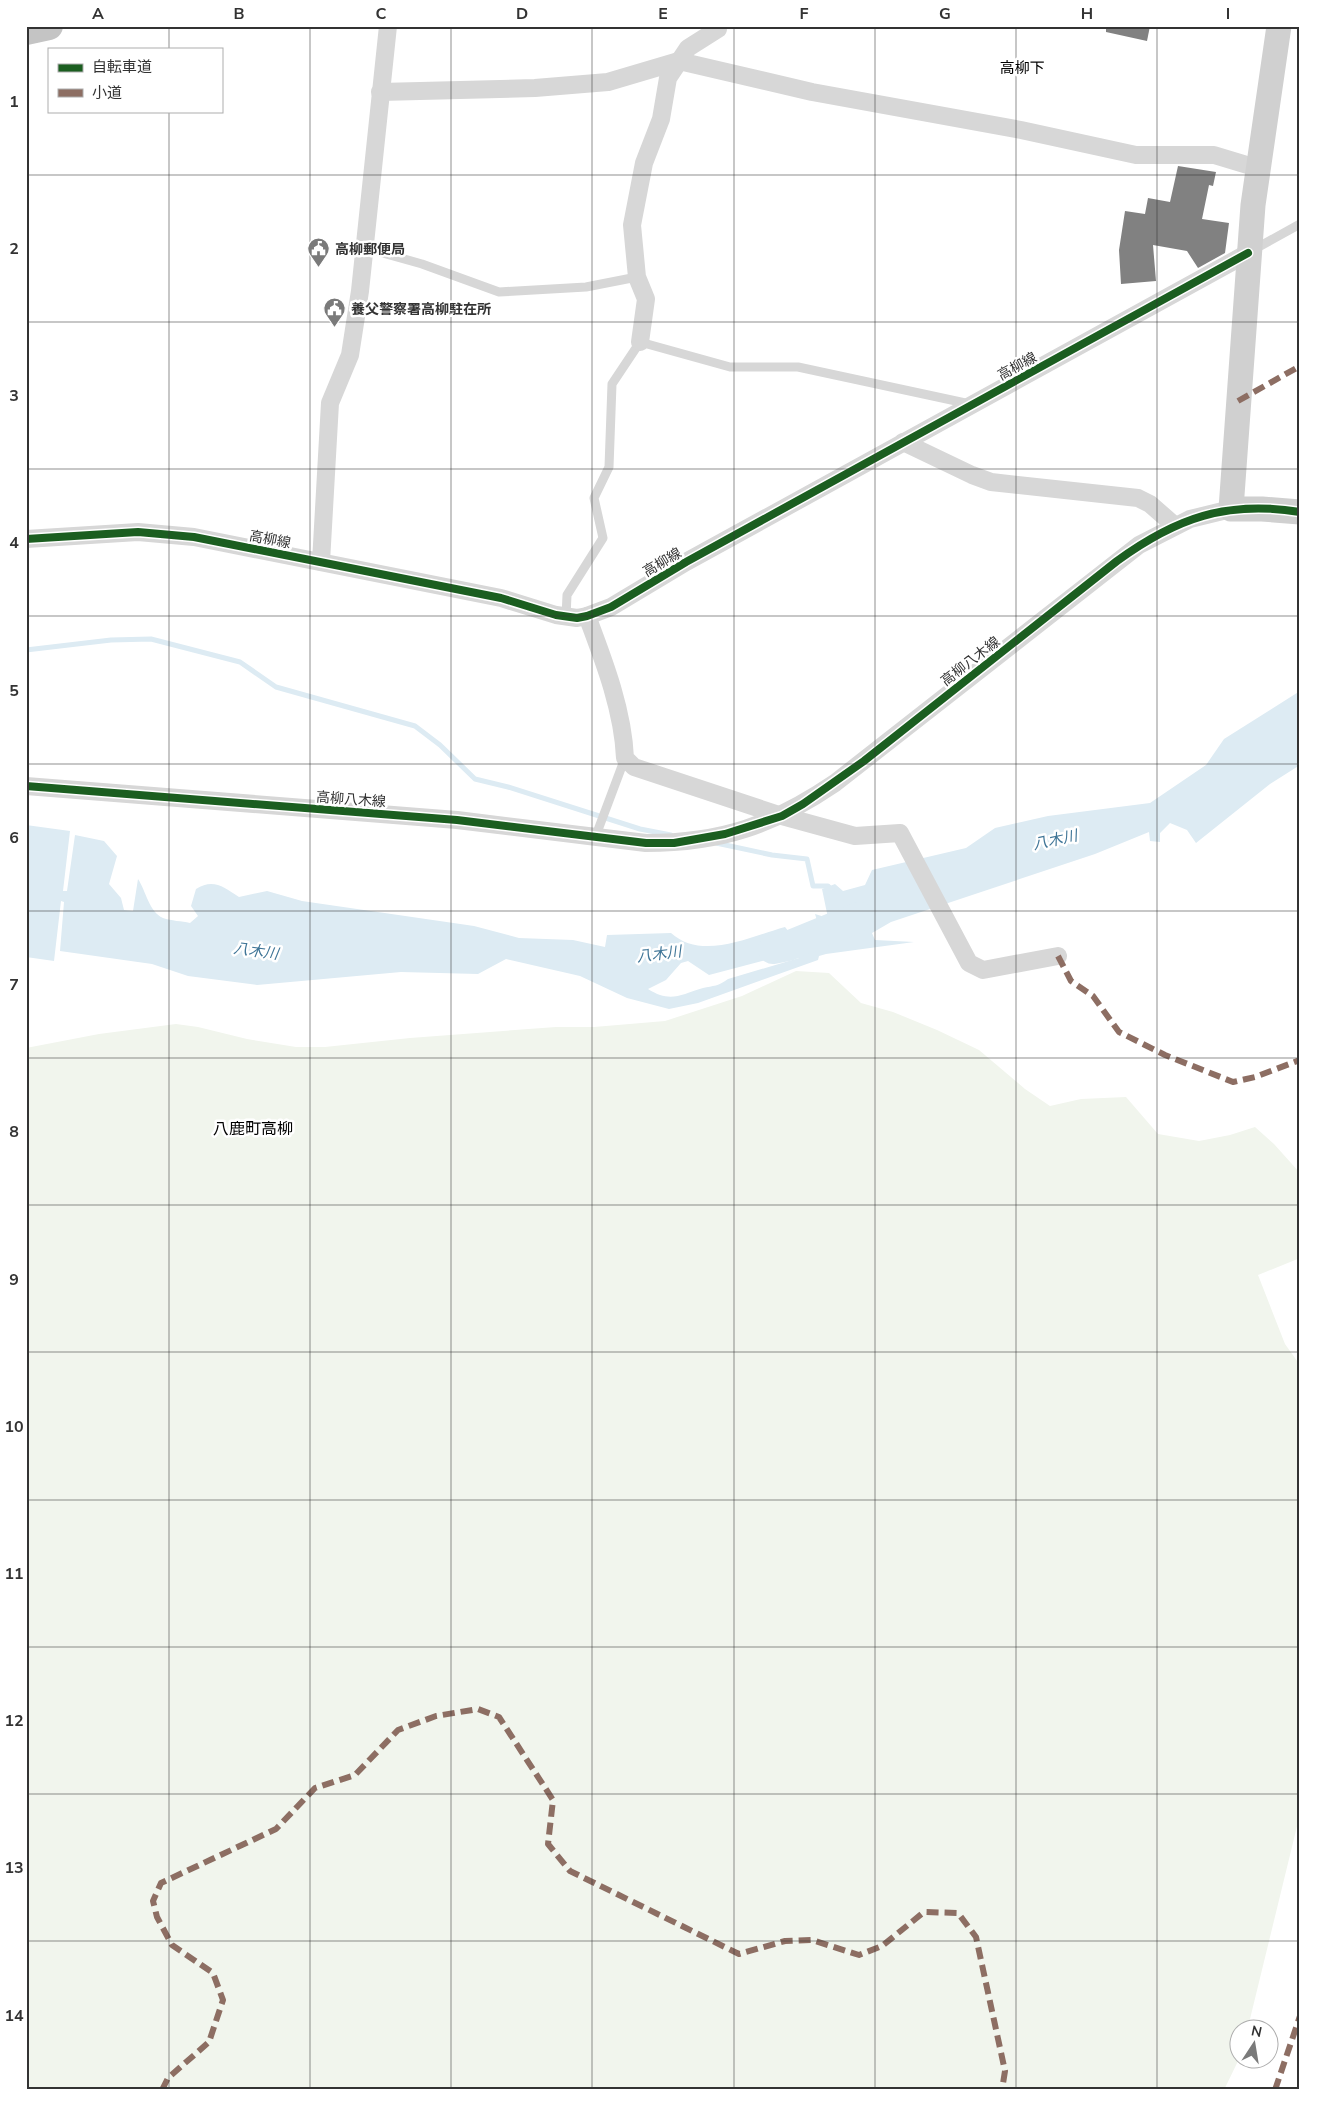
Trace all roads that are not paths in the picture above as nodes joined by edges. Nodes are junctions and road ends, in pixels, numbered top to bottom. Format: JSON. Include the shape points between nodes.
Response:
{"nodes":[{"id":1,"x":49,"y":26,"type":"edge"},
{"id":2,"x":388,"y":26,"type":"edge"},
{"id":3,"x":718,"y":26,"type":"edge"},
{"id":4,"x":1279,"y":26,"type":"edge"},
{"id":5,"x":26,"y":31,"type":"edge"},
{"id":6,"x":679,"y":61,"type":"junction"},
{"id":7,"x":380,"y":92,"type":"junction"},
{"id":8,"x":1257,"y":168,"type":"junction"},
{"id":9,"x":1300,"y":224,"type":"edge"},
{"id":10,"x":365,"y":248,"type":"junction"},
{"id":11,"x":1248,"y":252,"type":"junction"},
{"id":12,"x":637,"y":277,"type":"junction"},
{"id":13,"x":640,"y":342,"type":"junction"},
{"id":14,"x":973,"y":404,"type":"junction"},
{"id":15,"x":903,"y":442,"type":"junction"},
{"id":16,"x":1231,"y":509,"type":"junction"},
{"id":17,"x":1300,"y":512,"type":"edge"},
{"id":18,"x":1174,"y":525,"type":"junction"},
{"id":19,"x":26,"y":539,"type":"edge"},
{"id":20,"x":321,"y":562,"type":"junction"},
{"id":21,"x":587,"y":616,"type":"junction"},
{"id":22,"x":566,"y":617,"type":"junction"},
{"id":23,"x":625,"y":758,"type":"junction"},
{"id":24,"x":26,"y":786,"type":"edge"},
{"id":25,"x":782,"y":816,"type":"junction"},
{"id":26,"x":598,"y":830,"type":"junction"},
{"id":27,"x":1058,"y":956,"type":"dead end"}],
"edges":[{"from":1,"to":5,"type":"highway"},
{"from":2,"to":7,"type":"street"},
{"from":3,"to":6,"type":"street","via":[[688,48]]},
{"from":4,"to":8,"type":"street"},
{"from":6,"to":7,"type":"street","via":[[608,82],[535,88]]},
{"from":6,"to":8,"type":"street","via":[[812,92],[1136,155],[1214,155]]},
{"from":6,"to":12,"type":"street","via":[[668,78],[661,119],[644,163],[632,224]]},
{"from":7,"to":10,"type":"street"},
{"from":8,"to":11,"type":"street"},
{"from":9,"to":11,"type":"lane"},
{"from":10,"to":12,"type":"lane","via":[[422,264],[499,292],[586,287]]},
{"from":10,"to":20,"type":"street","via":[[350,355],[330,403]]},
{"from":11,"to":14,"type":"street","name":"高柳線"},
{"from":11,"to":16,"type":"street"},
{"from":12,"to":13,"type":"street","via":[[646,299]]},
{"from":13,"to":14,"type":"lane","via":[[730,367],[798,367]]},
{"from":13,"to":22,"type":"lane","via":[[612,384],[609,467],[594,498],[603,538],[567,595]]},
{"from":14,"to":15,"type":"street","name":"高柳線"},
{"from":15,"to":18,"type":"street","via":[[991,482],[1138,498]]},
{"from":15,"to":21,"type":"street","name":"高柳線","via":[[686,562],[624,600]]},
{"from":16,"to":17,"type":"street"},
{"from":16,"to":18,"type":"street","name":"高柳八木線"},
{"from":18,"to":25,"type":"street","name":"高柳八木線","via":[[1117,561],[835,783]]},
{"from":19,"to":20,"type":"street","name":"高柳線","via":[[156,533],[214,540]]},
{"from":20,"to":22,"type":"street","name":"高柳線","via":[[501,598]]},
{"from":21,"to":22,"type":"street","name":"高柳線"},
{"from":21,"to":23,"type":"street","via":[[605,663]]},
{"from":23,"to":25,"type":"street","via":[[634,767],[649,773]]},
{"from":23,"to":26,"type":"lane"},
{"from":24,"to":26,"type":"street","name":"高柳八木線"},
{"from":25,"to":26,"type":"street","name":"高柳八木線","via":[[725,834],[674,843]]},
{"from":25,"to":27,"type":"street","via":[[855,836],[900,833],[969,963],[983,970]]}]}
